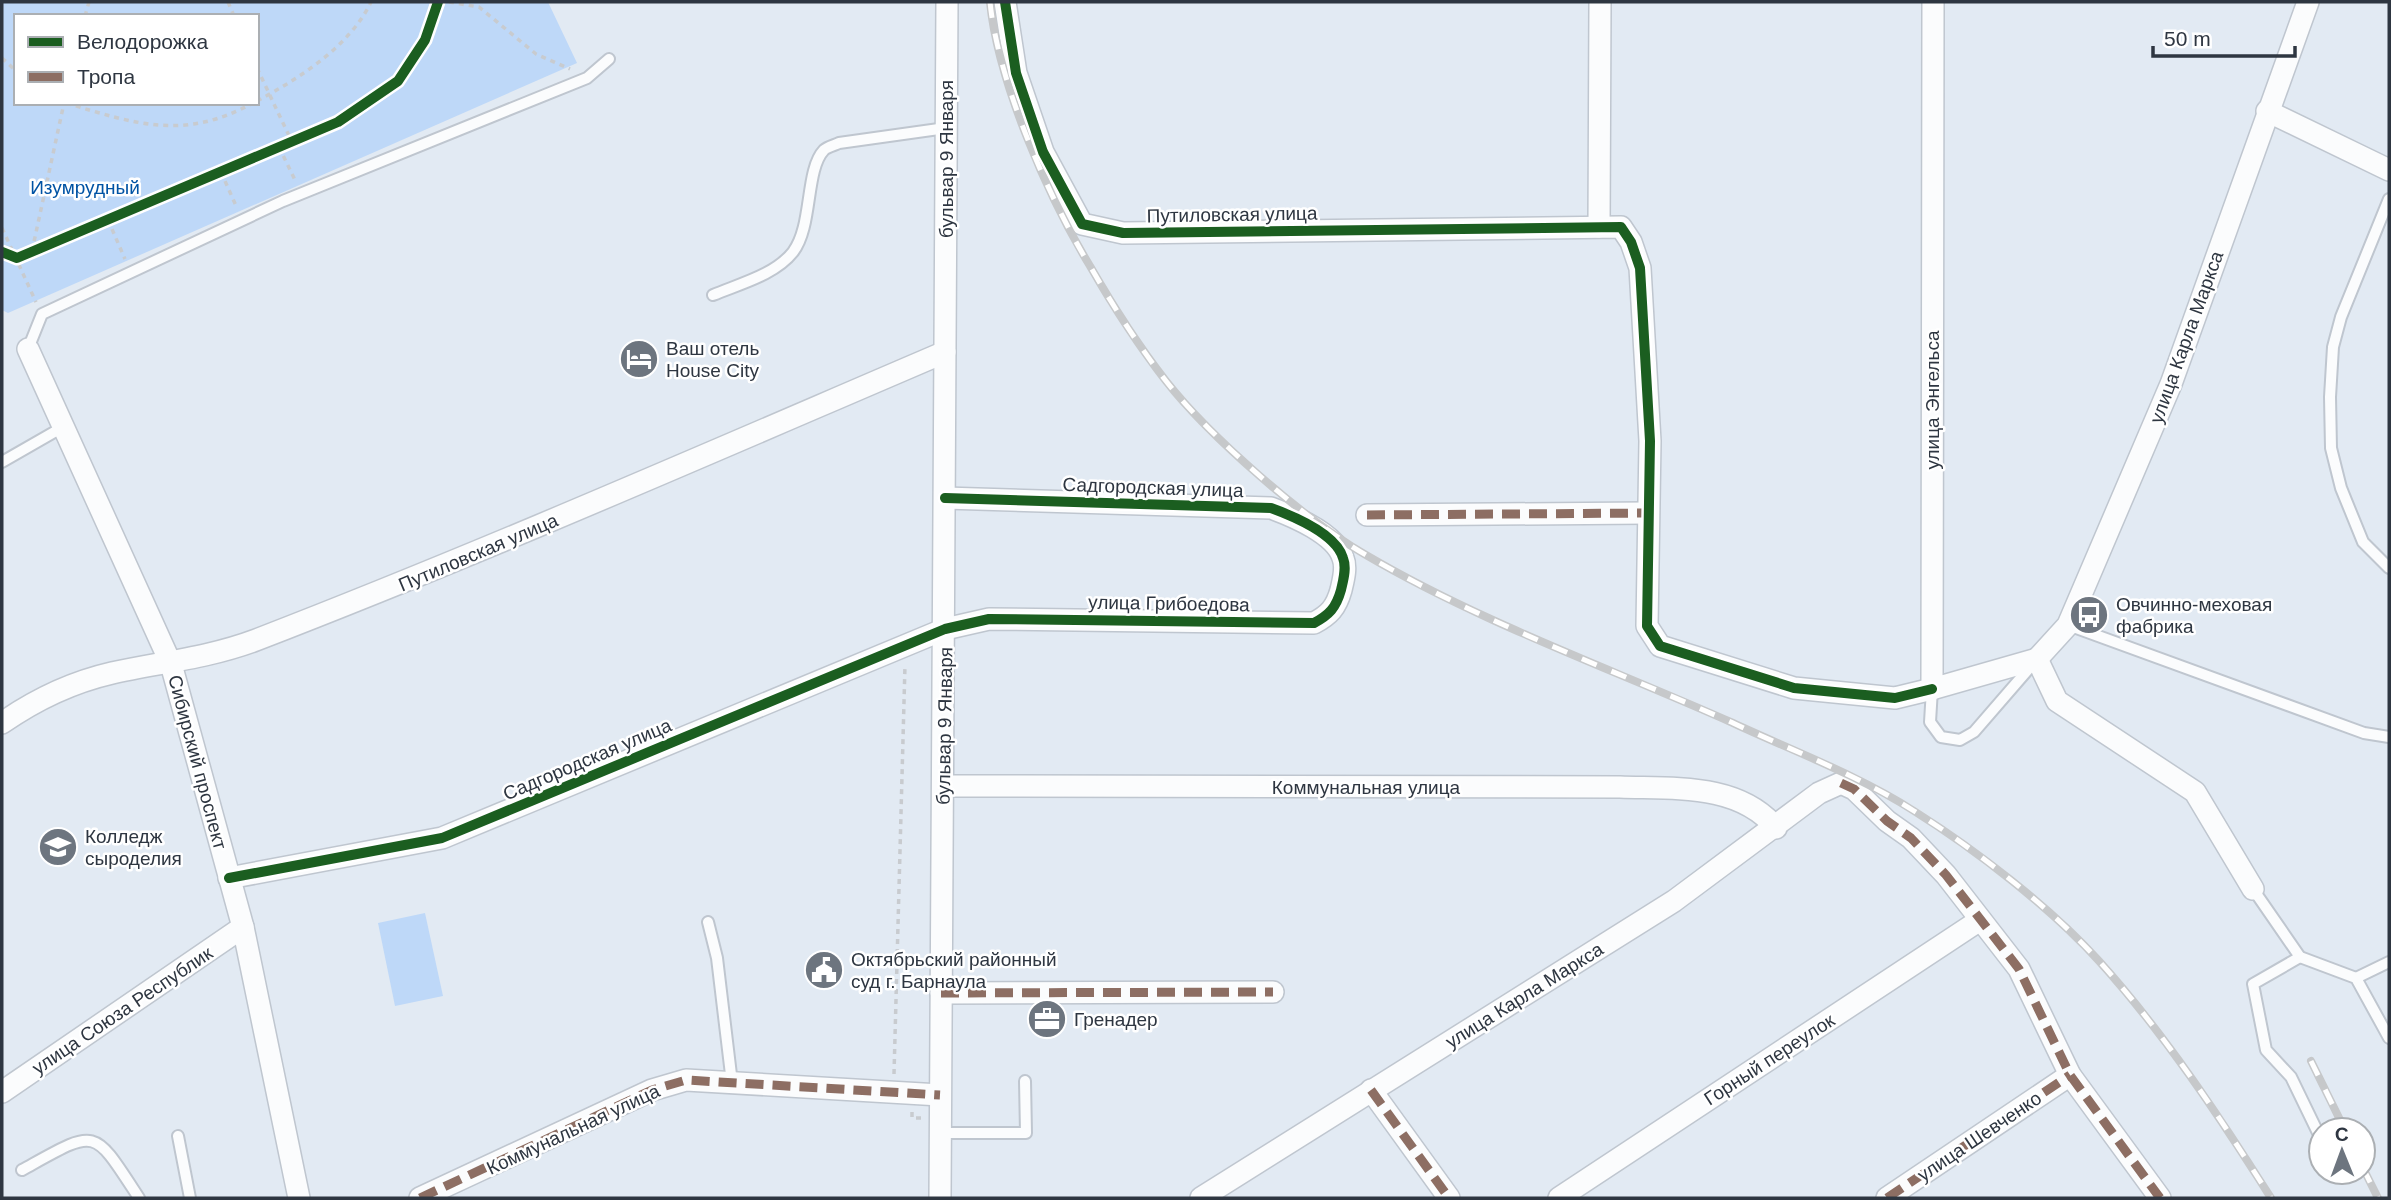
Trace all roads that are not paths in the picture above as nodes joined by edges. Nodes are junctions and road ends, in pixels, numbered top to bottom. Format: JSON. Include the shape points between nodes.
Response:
{"nodes":[{"id":1,"x":947,"y":2,"type":"edge"},
{"id":2,"x":1005,"y":2,"type":"edge"},
{"id":3,"x":1601,"y":2,"type":"edge"},
{"id":4,"x":1933,"y":2,"type":"edge"},
{"id":5,"x":2308,"y":2,"type":"edge"},
{"id":6,"x":609,"y":59,"type":"dead end"},
{"id":7,"x":2267,"y":111,"type":"junction"},
{"id":8,"x":946,"y":128,"type":"junction"},
{"id":9,"x":2389,"y":170,"type":"edge"},
{"id":10,"x":2389,"y":199,"type":"edge"},
{"id":11,"x":1599,"y":227,"type":"junction"},
{"id":12,"x":713,"y":295,"type":"dead end"},
{"id":13,"x":28,"y":349,"type":"joint"},
{"id":14,"x":945,"y":352,"type":"junction"},
{"id":15,"x":63,"y":427,"type":"junction"},
{"id":16,"x":2,"y":462,"type":"edge"},
{"id":17,"x":945,"y":498,"type":"junction"},
{"id":18,"x":1648,"y":513,"type":"junction"},
{"id":19,"x":1367,"y":514,"type":"dead end"},
{"id":20,"x":1343,"y":557,"type":"joint"},
{"id":21,"x":2389,"y":568,"type":"edge"},
{"id":22,"x":2068,"y":625,"type":"junction"},
{"id":23,"x":946,"y":629,"type":"junction"},
{"id":24,"x":2037,"y":659,"type":"junction"},
{"id":25,"x":171,"y":664,"type":"junction"},
{"id":26,"x":1932,"y":689,"type":"junction"},
{"id":27,"x":2,"y":723,"type":"edge"},
{"id":28,"x":2389,"y":737,"type":"edge"},
{"id":29,"x":944,"y":786,"type":"junction"},
{"id":30,"x":1776,"y":828,"type":"junction"},
{"id":31,"x":229,"y":878,"type":"junction"},
{"id":32,"x":2253,"y":889,"type":"joint"},
{"id":33,"x":1980,"y":920,"type":"junction"},
{"id":34,"x":708,"y":922,"type":"dead end"},
{"id":35,"x":243,"y":928,"type":"junction"},
{"id":36,"x":2300,"y":957,"type":"junction"},
{"id":37,"x":2389,"y":962,"type":"edge"},
{"id":38,"x":2356,"y":978,"type":"junction"},
{"id":39,"x":1273,"y":992,"type":"dead end"},
{"id":40,"x":941,"y":993,"type":"junction"},
{"id":41,"x":2389,"y":1038,"type":"edge"},
{"id":42,"x":2070,"y":1075,"type":"junction"},
{"id":43,"x":1025,"y":1081,"type":"dead end"},
{"id":44,"x":732,"y":1083,"type":"junction"},
{"id":45,"x":1371,"y":1090,"type":"junction"},
{"id":46,"x":2,"y":1092,"type":"edge"},
{"id":47,"x":940,"y":1095,"type":"junction"},
{"id":48,"x":2310,"y":1116,"type":"edge"},
{"id":49,"x":940,"y":1126,"type":"junction"},
{"id":50,"x":178,"y":1136,"type":"dead end"},
{"id":51,"x":22,"y":1170,"type":"dead end"},
{"id":52,"x":139,"y":1198,"type":"edge"},
{"id":53,"x":190,"y":1198,"type":"edge"},
{"id":54,"x":299,"y":1198,"type":"edge"},
{"id":55,"x":419,"y":1198,"type":"edge"},
{"id":56,"x":940,"y":1198,"type":"edge"},
{"id":57,"x":1202,"y":1198,"type":"edge"},
{"id":58,"x":1449,"y":1198,"type":"edge"},
{"id":59,"x":1559,"y":1198,"type":"edge"},
{"id":60,"x":1887,"y":1198,"type":"edge"},
{"id":61,"x":2160,"y":1198,"type":"edge"}],
"edges":[{"from":1,"to":8,"type":"street","name":"бульвар 9 Января"},
{"from":2,"to":11,"type":"street","name":"Путиловская улица","via":[[1016,73],[1043,152],[1082,224],[1122,233]]},
{"from":3,"to":11,"type":"street"},
{"from":4,"to":26,"type":"street","name":"улица Энгельса"},
{"from":5,"to":7,"type":"street","name":"улица Карла Маркса"},
{"from":6,"to":13,"type":"lane","via":[[587,78],[283,201],[42,314]]},
{"from":7,"to":9,"type":"street"},
{"from":7,"to":22,"type":"street","name":"улица Карла Маркса","via":[[2171,384]]},
{"from":8,"to":12,"type":"lane","via":[[839,143],[825,149],[817,165],[803,234],[794,251],[779,266]]},
{"from":8,"to":14,"type":"street","name":"бульвар 9 Января"},
{"from":10,"to":21,"type":"lane","via":[[2333,347],[2330,422],[2341,488],[2363,542]]},
{"from":11,"to":18,"type":"street","name":"Путиловская улица","via":[[1621,227],[1640,268],[1650,441]]},
{"from":13,"to":15,"type":"street","name":"Сибирский проспект"},
{"from":14,"to":17,"type":"street","name":"бульвар 9 Января"},
{"from":14,"to":25,"type":"street","name":"Путиловская улица","via":[[434,571],[231,649]]},
{"from":15,"to":16,"type":"lane"},
{"from":15,"to":25,"type":"street","name":"Сибирский проспект"},
{"from":17,"to":20,"type":"street","name":"Садгородская улица","via":[[1271,508],[1314,528]]},
{"from":17,"to":23,"type":"street","name":"бульвар 9 Января"},
{"from":18,"to":19,"type":"street"},
{"from":18,"to":26,"type":"street","via":[[1647,626],[1660,646],[1794,688],[1895,698]]},
{"from":20,"to":23,"type":"street","name":"улица Грибоедова","via":[[1345,576],[1338,599],[1329,615],[1314,623],[989,619]]},
{"from":22,"to":24,"type":"street","name":"улица Карла Маркса"},
{"from":22,"to":28,"type":"lane","via":[[2364,733]]},
{"from":23,"to":29,"type":"street","name":"бульвар 9 Января"},
{"from":23,"to":31,"type":"street","name":"Садгородская улица","via":[[442,838]]},
{"from":24,"to":26,"type":"street"},
{"from":24,"to":26,"type":"lane","via":[[1974,732],[1960,740],[1941,737],[1930,722]]},
{"from":24,"to":32,"type":"street","via":[[2057,701],[2195,792]]},
{"from":25,"to":27,"type":"street","name":"Путиловская улица","via":[[112,673],[67,687]]},
{"from":25,"to":31,"type":"street","name":"Сибирский проспект"},
{"from":29,"to":30,"type":"street","name":"Коммунальная улица","via":[[1706,791],[1749,803]]},
{"from":29,"to":40,"type":"street","name":"бульвар 9 Января"},
{"from":30,"to":33,"type":"street","name":"улица Карла Маркса","via":[[1819,793],[1841,783],[1911,838],[1947,875]]},
{"from":30,"to":45,"type":"street","name":"улица Карла Маркса","via":[[1674,901]]},
{"from":31,"to":35,"type":"street","name":"Сибирский проспект"},
{"from":32,"to":36,"type":"lane"},
{"from":33,"to":42,"type":"street","via":[[2019,969]]},
{"from":33,"to":59,"type":"street","name":"Горный переулок"},
{"from":34,"to":44,"type":"lane","via":[[717,958]]},
{"from":35,"to":46,"type":"street","name":"улица Союза Республик"},
{"from":35,"to":54,"type":"street","name":"Сибирский проспект"},
{"from":36,"to":38,"type":"lane"},
{"from":36,"to":48,"type":"lane","via":[[2253,984],[2266,1050],[2291,1077]]},
{"from":37,"to":38,"type":"lane"},
{"from":38,"to":41,"type":"lane"},
{"from":39,"to":40,"type":"street"},
{"from":40,"to":47,"type":"street","name":"бульвар 9 Января"},
{"from":42,"to":60,"type":"street","name":"улица Шевченко"},
{"from":42,"to":61,"type":"street"},
{"from":43,"to":49,"type":"lane","via":[[1026,1133]]},
{"from":44,"to":47,"type":"street","name":"Коммунальная улица"},
{"from":44,"to":55,"type":"street","name":"Коммунальная улица","via":[[686,1080],[652,1090]]},
{"from":45,"to":57,"type":"street","name":"улица Карла Маркса"},
{"from":45,"to":58,"type":"street"},
{"from":47,"to":49,"type":"street","name":"бульвар 9 Января"},
{"from":49,"to":56,"type":"street","name":"бульвар 9 Января"},
{"from":50,"to":53,"type":"lane"},
{"from":51,"to":52,"type":"lane","via":[[75,1140],[93,1140],[105,1146]]}]}
